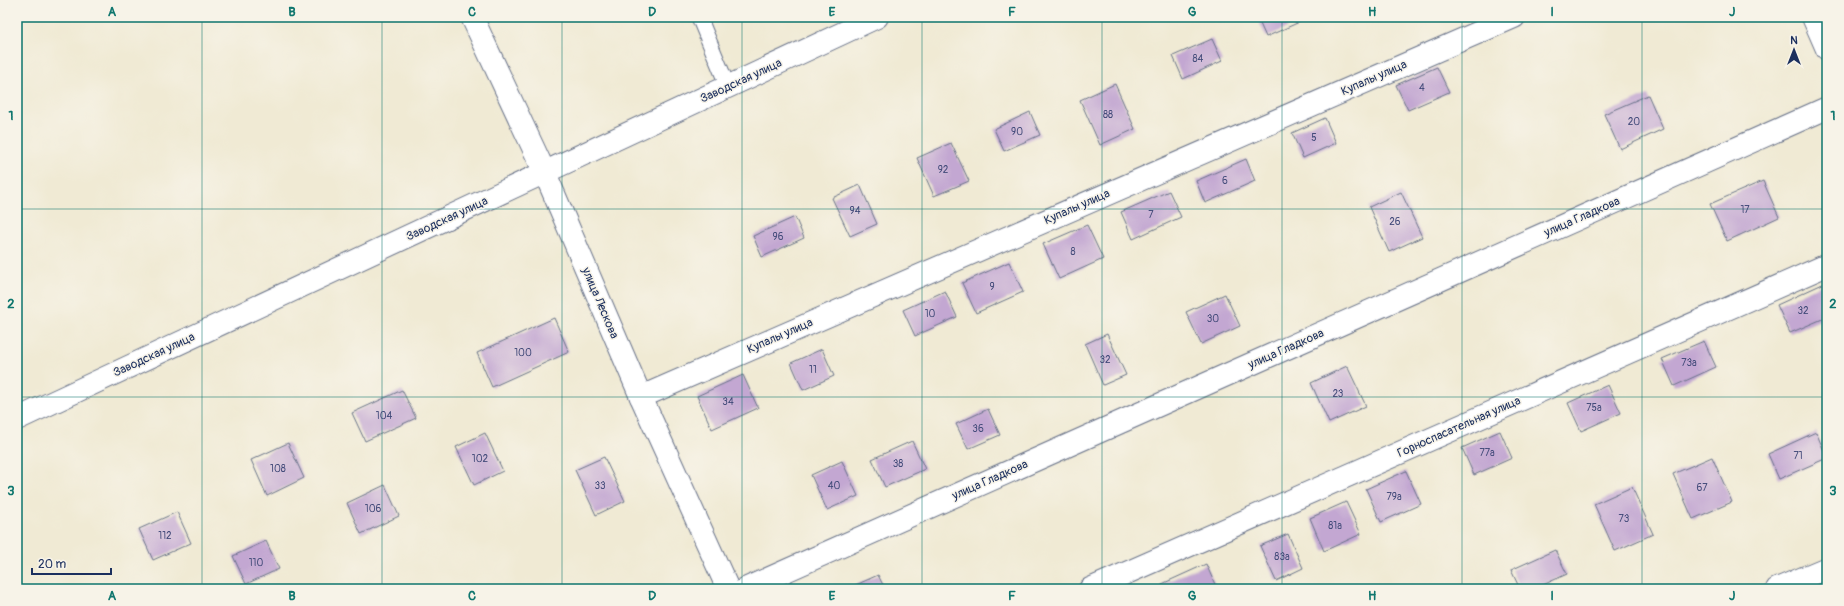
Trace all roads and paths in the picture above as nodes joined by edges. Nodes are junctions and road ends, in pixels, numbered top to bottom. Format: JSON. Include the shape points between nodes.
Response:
{"nodes":[{"id":1,"x":472,"y":17,"type":"edge"},
{"id":2,"x":699,"y":17,"type":"edge"},
{"id":3,"x":877,"y":17,"type":"edge"},
{"id":4,"x":1514,"y":17,"type":"edge"},
{"id":5,"x":1813,"y":17,"type":"edge"},
{"id":6,"x":1827,"y":48,"type":"edge"},
{"id":7,"x":728,"y":87,"type":"junction"},
{"id":8,"x":1827,"y":108,"type":"edge"},
{"id":9,"x":545,"y":174,"type":"junction"},
{"id":10,"x":1827,"y":265,"type":"edge"},
{"id":11,"x":641,"y":397,"type":"junction"},
{"id":12,"x":17,"y":419,"type":"edge"},
{"id":13,"x":1827,"y":568,"type":"edge"},
{"id":14,"x":728,"y":589,"type":"edge"},
{"id":15,"x":745,"y":589,"type":"edge"},
{"id":16,"x":1090,"y":589,"type":"edge"},
{"id":17,"x":1777,"y":589,"type":"edge"}],
"edges":[{"from":1,"to":9,"type":"street","name":"улица Лескова"},
{"from":2,"to":7,"type":"lane"},
{"from":3,"to":7,"type":"street","name":"Заводская улица"},
{"from":4,"to":11,"type":"street","name":"Купалы улица"},
{"from":5,"to":6,"type":"street"},
{"from":7,"to":9,"type":"street","name":"Заводская улица"},
{"from":8,"to":15,"type":"street","name":"улица Гладкова"},
{"from":9,"to":11,"type":"street","name":"улица Лескова"},
{"from":9,"to":12,"type":"street","name":"Заводская улица"},
{"from":10,"to":16,"type":"street","name":"Горноспасательная улица"},
{"from":11,"to":14,"type":"street","name":"улица Лескова"},
{"from":13,"to":17,"type":"street"}]}
